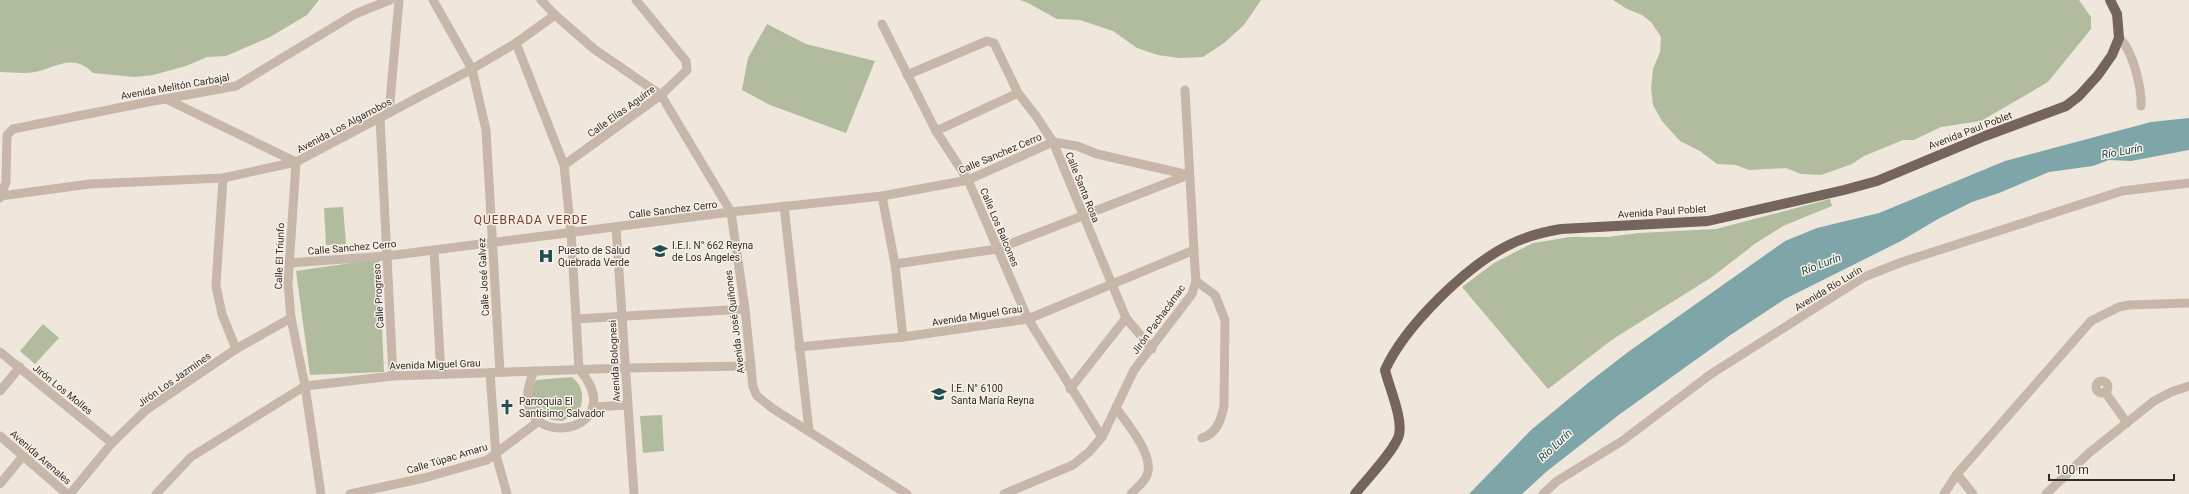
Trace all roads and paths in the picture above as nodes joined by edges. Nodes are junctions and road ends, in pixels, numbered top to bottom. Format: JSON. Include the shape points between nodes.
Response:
{"nodes":[{"id":1,"x":390,"y":0,"type":"edge"},
{"id":2,"x":399,"y":0,"type":"edge"},
{"id":3,"x":433,"y":0,"type":"edge"},
{"id":4,"x":542,"y":0,"type":"edge"},
{"id":5,"x":636,"y":0,"type":"edge"},
{"id":6,"x":2110,"y":0,"type":"edge"},
{"id":7,"x":555,"y":15,"type":"junction"},
{"id":8,"x":882,"y":24,"type":"dead end"},
{"id":9,"x":2119,"y":38,"type":"junction"},
{"id":10,"x":516,"y":43,"type":"junction"},
{"id":11,"x":472,"y":69,"type":"junction"},
{"id":12,"x":907,"y":75,"type":"junction"},
{"id":13,"x":1185,"y":90,"type":"dead end"},
{"id":14,"x":1018,"y":94,"type":"junction"},
{"id":15,"x":661,"y":95,"type":"junction"},
{"id":16,"x":166,"y":99,"type":"junction"},
{"id":17,"x":2142,"y":106,"type":"dead end"},
{"id":18,"x":390,"y":113,"type":"junction"},
{"id":19,"x":380,"y":118,"type":"junction"},
{"id":20,"x":936,"y":131,"type":"junction"},
{"id":21,"x":1053,"y":142,"type":"junction"},
{"id":22,"x":296,"y":162,"type":"junction"},
{"id":23,"x":564,"y":165,"type":"junction"},
{"id":24,"x":1189,"y":175,"type":"junction"},
{"id":25,"x":223,"y":178,"type":"junction"},
{"id":26,"x":968,"y":180,"type":"junction"},
{"id":27,"x":2189,"y":183,"type":"edge"},
{"id":28,"x":1,"y":196,"type":"edge"},
{"id":29,"x":882,"y":196,"type":"junction"},
{"id":30,"x":784,"y":206,"type":"junction"},
{"id":31,"x":731,"y":212,"type":"junction"},
{"id":32,"x":1083,"y":216,"type":"junction"},
{"id":33,"x":616,"y":227,"type":"junction"},
{"id":34,"x":571,"y":233,"type":"junction"},
{"id":35,"x":492,"y":242,"type":"junction"},
{"id":36,"x":997,"y":249,"type":"junction"},
{"id":37,"x":434,"y":250,"type":"junction"},
{"id":38,"x":1194,"y":250,"type":"junction"},
{"id":39,"x":387,"y":256,"type":"junction"},
{"id":40,"x":289,"y":264,"type":"junction"},
{"id":41,"x":895,"y":264,"type":"junction"},
{"id":42,"x":1196,"y":281,"type":"junction"},
{"id":43,"x":1111,"y":284,"type":"junction"},
{"id":44,"x":2189,"y":303,"type":"edge"},
{"id":45,"x":745,"y":309,"type":"junction"},
{"id":46,"x":622,"y":315,"type":"junction"},
{"id":47,"x":291,"y":318,"type":"junction"},
{"id":48,"x":1028,"y":318,"type":"junction"},
{"id":49,"x":1126,"y":318,"type":"junction"},
{"id":50,"x":576,"y":319,"type":"junction"},
{"id":51,"x":903,"y":337,"type":"junction"},
{"id":52,"x":799,"y":347,"type":"junction"},
{"id":53,"x":236,"y":349,"type":"junction"},
{"id":54,"x":1152,"y":349,"type":"junction"},
{"id":55,"x":0,"y":352,"type":"edge"},
{"id":56,"x":751,"y":366,"type":"junction"},
{"id":57,"x":20,"y":367,"type":"junction"},
{"id":58,"x":626,"y":368,"type":"junction"},
{"id":59,"x":580,"y":370,"type":"junction"},
{"id":60,"x":534,"y":371,"type":"junction"},
{"id":61,"x":500,"y":372,"type":"junction"},
{"id":62,"x":490,"y":373,"type":"junction"},
{"id":63,"x":441,"y":374,"type":"junction"},
{"id":64,"x":393,"y":376,"type":"junction"},
{"id":65,"x":305,"y":386,"type":"junction"},
{"id":66,"x":2189,"y":386,"type":"edge"},
{"id":67,"x":1070,"y":389,"type":"junction"},
{"id":68,"x":0,"y":391,"type":"edge"},
{"id":69,"x":2105,"y":392,"type":"dead end"},
{"id":70,"x":627,"y":405,"type":"junction"},
{"id":71,"x":593,"y":407,"type":"junction"},
{"id":72,"x":1116,"y":408,"type":"junction"},
{"id":73,"x":539,"y":421,"type":"junction"},
{"id":74,"x":2127,"y":423,"type":"junction"},
{"id":75,"x":809,"y":431,"type":"junction"},
{"id":76,"x":0,"y":436,"type":"edge"},
{"id":77,"x":1102,"y":437,"type":"junction"},
{"id":78,"x":1202,"y":438,"type":"dead end"},
{"id":79,"x":112,"y":443,"type":"junction"},
{"id":80,"x":496,"y":455,"type":"junction"},
{"id":81,"x":23,"y":456,"type":"junction"},
{"id":82,"x":1957,"y":474,"type":"junction"},
{"id":83,"x":0,"y":484,"type":"edge"},
{"id":84,"x":69,"y":494,"type":"edge"},
{"id":85,"x":156,"y":494,"type":"edge"},
{"id":86,"x":321,"y":494,"type":"edge"},
{"id":87,"x":350,"y":494,"type":"edge"},
{"id":88,"x":507,"y":494,"type":"edge"},
{"id":89,"x":634,"y":494,"type":"edge"},
{"id":90,"x":907,"y":494,"type":"edge"},
{"id":91,"x":1004,"y":494,"type":"edge"},
{"id":92,"x":1130,"y":494,"type":"edge"},
{"id":93,"x":1355,"y":494,"type":"edge"},
{"id":94,"x":1543,"y":494,"type":"edge"},
{"id":95,"x":1944,"y":494,"type":"edge"},
{"id":96,"x":1973,"y":494,"type":"edge"},
{"id":97,"x":2046,"y":494,"type":"edge"}],
"edges":[{"from":1,"to":16,"type":"street","name":"Avenida Melitón Carbajal","via":[[355,14],[240,84]]},
{"from":2,"to":18,"type":"street"},
{"from":3,"to":11,"type":"street","name":"Calle José Galvez"},
{"from":4,"to":7,"type":"street","name":"Avenida José Quiñones"},
{"from":5,"to":15,"type":"street","name":"Calle Elías Aguirre","via":[[686,61],[687,70]]},
{"from":6,"to":9,"type":"main road","via":[[2116,14]]},
{"from":7,"to":10,"type":"street","name":"Avenida Los Algarrobos"},
{"from":7,"to":15,"type":"street","name":"Avenida José Quiñones","via":[[594,49]]},
{"from":8,"to":12,"type":"street","name":"Calle Los Balcones"},
{"from":9,"to":17,"type":"street","via":[[2126,46],[2139,82]]},
{"from":9,"to":93,"type":"main road","name":"Avenida Paul Poblet","via":[[2112,55],[2098,75],[2066,106],[1876,181],[1708,221],[1561,229],[1537,233],[1510,244],[1476,266],[1421,318],[1393,352],[1385,370],[1399,420],[1399,436]]},
{"from":10,"to":11,"type":"street","name":"Avenida Los Algarrobos"},
{"from":10,"to":23,"type":"street"},
{"from":11,"to":18,"type":"street","name":"Avenida Los Algarrobos"},
{"from":11,"to":35,"type":"street","name":"Calle José Galvez","via":[[486,130]]},
{"from":12,"to":14,"type":"street","name":"Calle Santa Rosa","via":[[987,41],[994,42]]},
{"from":12,"to":20,"type":"street","name":"Calle Los Balcones"},
{"from":13,"to":24,"type":"street","name":"Jirón Pachacámac"},
{"from":14,"to":20,"type":"street"},
{"from":14,"to":21,"type":"street","name":"Calle Santa Rosa"},
{"from":15,"to":23,"type":"street","name":"Calle Elías Aguirre"},
{"from":15,"to":31,"type":"street","name":"Avenida José Quiñones"},
{"from":16,"to":22,"type":"street"},
{"from":16,"to":28,"type":"street","name":"Avenida Melitón Carbajal","via":[[10,131],[7,135],[6,182]]},
{"from":18,"to":19,"type":"street","name":"Avenida Los Algarrobos"},
{"from":19,"to":22,"type":"street","name":"Avenida Los Algarrobos"},
{"from":19,"to":39,"type":"street","name":"Calle Progreso"},
{"from":20,"to":26,"type":"street","name":"Calle Los Balcones"},
{"from":21,"to":24,"type":"street"},
{"from":21,"to":26,"type":"street","name":"Calle Sanchez Cerro"},
{"from":21,"to":32,"type":"street","name":"Calle Santa Rosa"},
{"from":22,"to":25,"type":"street","name":"Avenida Los Algarrobos"},
{"from":22,"to":40,"type":"street","name":"Calle El Triunfo"},
{"from":23,"to":34,"type":"street"},
{"from":24,"to":32,"type":"street"},
{"from":24,"to":38,"type":"street","name":"Jirón Pachacámac"},
{"from":25,"to":28,"type":"street","name":"Avenida Los Algarrobos","via":[[90,184]]},
{"from":25,"to":53,"type":"street","via":[[216,286],[222,314]]},
{"from":26,"to":29,"type":"street","name":"Calle Sanchez Cerro"},
{"from":26,"to":36,"type":"street","name":"Calle Los Balcones"},
{"from":27,"to":94,"type":"street","name":"Avenida Río Lurín","via":[[2122,191],[1902,262],[1864,277],[1711,374],[1622,441],[1558,481]]},
{"from":29,"to":30,"type":"street","name":"Calle Sanchez Cerro"},
{"from":29,"to":41,"type":"street"},
{"from":30,"to":31,"type":"street","name":"Calle Sanchez Cerro"},
{"from":30,"to":52,"type":"street"},
{"from":31,"to":33,"type":"street","name":"Calle Sanchez Cerro"},
{"from":31,"to":45,"type":"street","name":"Avenida José Quiñones"},
{"from":32,"to":36,"type":"street"},
{"from":32,"to":43,"type":"street","name":"Calle Santa Rosa"},
{"from":33,"to":34,"type":"street","name":"Calle Sanchez Cerro"},
{"from":33,"to":46,"type":"street","name":"Avenida Bolognesi"},
{"from":34,"to":35,"type":"street","name":"Calle Sanchez Cerro"},
{"from":34,"to":50,"type":"street"},
{"from":35,"to":37,"type":"street","name":"Calle Sanchez Cerro"},
{"from":35,"to":61,"type":"street","name":"Calle José Galvez"},
{"from":36,"to":41,"type":"street"},
{"from":36,"to":48,"type":"street","name":"Calle Los Balcones"},
{"from":37,"to":39,"type":"street","name":"Calle Sanchez Cerro"},
{"from":37,"to":63,"type":"street"},
{"from":38,"to":42,"type":"street","name":"Jirón Pachacámac"},
{"from":38,"to":43,"type":"street","name":"Avenida Miguel Grau"},
{"from":39,"to":40,"type":"street","name":"Calle Sanchez Cerro"},
{"from":39,"to":64,"type":"street","name":"Calle Progreso"},
{"from":40,"to":47,"type":"street","name":"Calle El Triunfo"},
{"from":41,"to":51,"type":"street"},
{"from":42,"to":54,"type":"street","name":"Jirón Pachacámac","via":[[1192,294]]},
{"from":42,"to":78,"type":"street","via":[[1215,296],[1225,320],[1222,419],[1215,430]]},
{"from":43,"to":48,"type":"street","name":"Avenida Miguel Grau"},
{"from":43,"to":49,"type":"street","name":"Calle Santa Rosa"},
{"from":44,"to":82,"type":"street","via":[[2128,305],[2113,309],[2091,321]]},
{"from":45,"to":46,"type":"street"},
{"from":45,"to":56,"type":"street","name":"Avenida José Quiñones"},
{"from":46,"to":50,"type":"street"},
{"from":46,"to":58,"type":"street","name":"Avenida Bolognesi"},
{"from":47,"to":53,"type":"street","name":"Jirón Los Jazmines"},
{"from":47,"to":65,"type":"street","name":"Calle El Triunfo"},
{"from":48,"to":51,"type":"street","name":"Avenida Miguel Grau"},
{"from":48,"to":67,"type":"street","name":"Calle Los Balcones"},
{"from":49,"to":54,"type":"street","name":"Calle Santa Rosa"},
{"from":49,"to":67,"type":"street"},
{"from":50,"to":59,"type":"street"},
{"from":51,"to":52,"type":"street","name":"Avenida Miguel Grau"},
{"from":52,"to":75,"type":"street"},
{"from":53,"to":79,"type":"street","name":"Jirón Los Jazmines","via":[[146,410]]},
{"from":54,"to":72,"type":"street","name":"Jirón Pachacámac","via":[[1134,370]]},
{"from":55,"to":57,"type":"street","name":"Jirón Los Molles"},
{"from":56,"to":58,"type":"street","name":"Avenida Miguel Grau"},
{"from":56,"to":75,"type":"street","name":"Avenida José Quiñones","via":[[753,387],[757,396]]},
{"from":57,"to":68,"type":"street"},
{"from":57,"to":79,"type":"street","name":"Jirón Los Molles"},
{"from":58,"to":59,"type":"street","name":"Avenida Miguel Grau"},
{"from":58,"to":70,"type":"street","name":"Avenida Bolognesi"},
{"from":59,"to":60,"type":"street","name":"Avenida Miguel Grau"},
{"from":59,"to":71,"type":"street","via":[[593,388]]},
{"from":60,"to":61,"type":"street","name":"Avenida Miguel Grau"},
{"from":60,"to":73,"type":"street","via":[[527,390],[527,402]]},
{"from":61,"to":62,"type":"street","name":"Avenida Miguel Grau"},
{"from":62,"to":63,"type":"street","name":"Avenida Miguel Grau"},
{"from":62,"to":80,"type":"street"},
{"from":63,"to":64,"type":"street","name":"Avenida Miguel Grau"},
{"from":64,"to":65,"type":"street","name":"Avenida Miguel Grau"},
{"from":65,"to":85,"type":"street","name":"Avenida Miguel Grau","via":[[191,457]]},
{"from":65,"to":86,"type":"street","name":"Calle El Triunfo"},
{"from":66,"to":74,"type":"street","via":[[2161,397]]},
{"from":67,"to":77,"type":"street","name":"Calle Los Balcones"},
{"from":69,"to":74,"type":"street"},
{"from":70,"to":71,"type":"street"},
{"from":70,"to":89,"type":"street","name":"Avenida Bolognesi"},
{"from":71,"to":73,"type":"street","via":[[580,424],[570,428],[548,427]]},
{"from":72,"to":77,"type":"street","name":"Jirón Pachacámac"},
{"from":72,"to":92,"type":"street","via":[[1143,447],[1149,465],[1147,475]]},
{"from":73,"to":80,"type":"street","name":"Calle Túpac Amaru"},
{"from":74,"to":97,"type":"street","via":[[2089,453]]},
{"from":75,"to":90,"type":"street","name":"Avenida José Quiñones"},
{"from":76,"to":81,"type":"street","name":"Avenida Arenales"},
{"from":77,"to":91,"type":"street","name":"Jirón Pachacámac","via":[[1089,452],[1072,464]]},
{"from":79,"to":84,"type":"street","name":"Jirón Los Jazmines"},
{"from":80,"to":87,"type":"street","name":"Calle Túpac Amaru","via":[[487,460],[424,478]]},
{"from":80,"to":88,"type":"street"},
{"from":81,"to":83,"type":"street"},
{"from":81,"to":84,"type":"street","name":"Avenida Arenales"},
{"from":82,"to":95,"type":"street"},
{"from":82,"to":96,"type":"street"}]}
